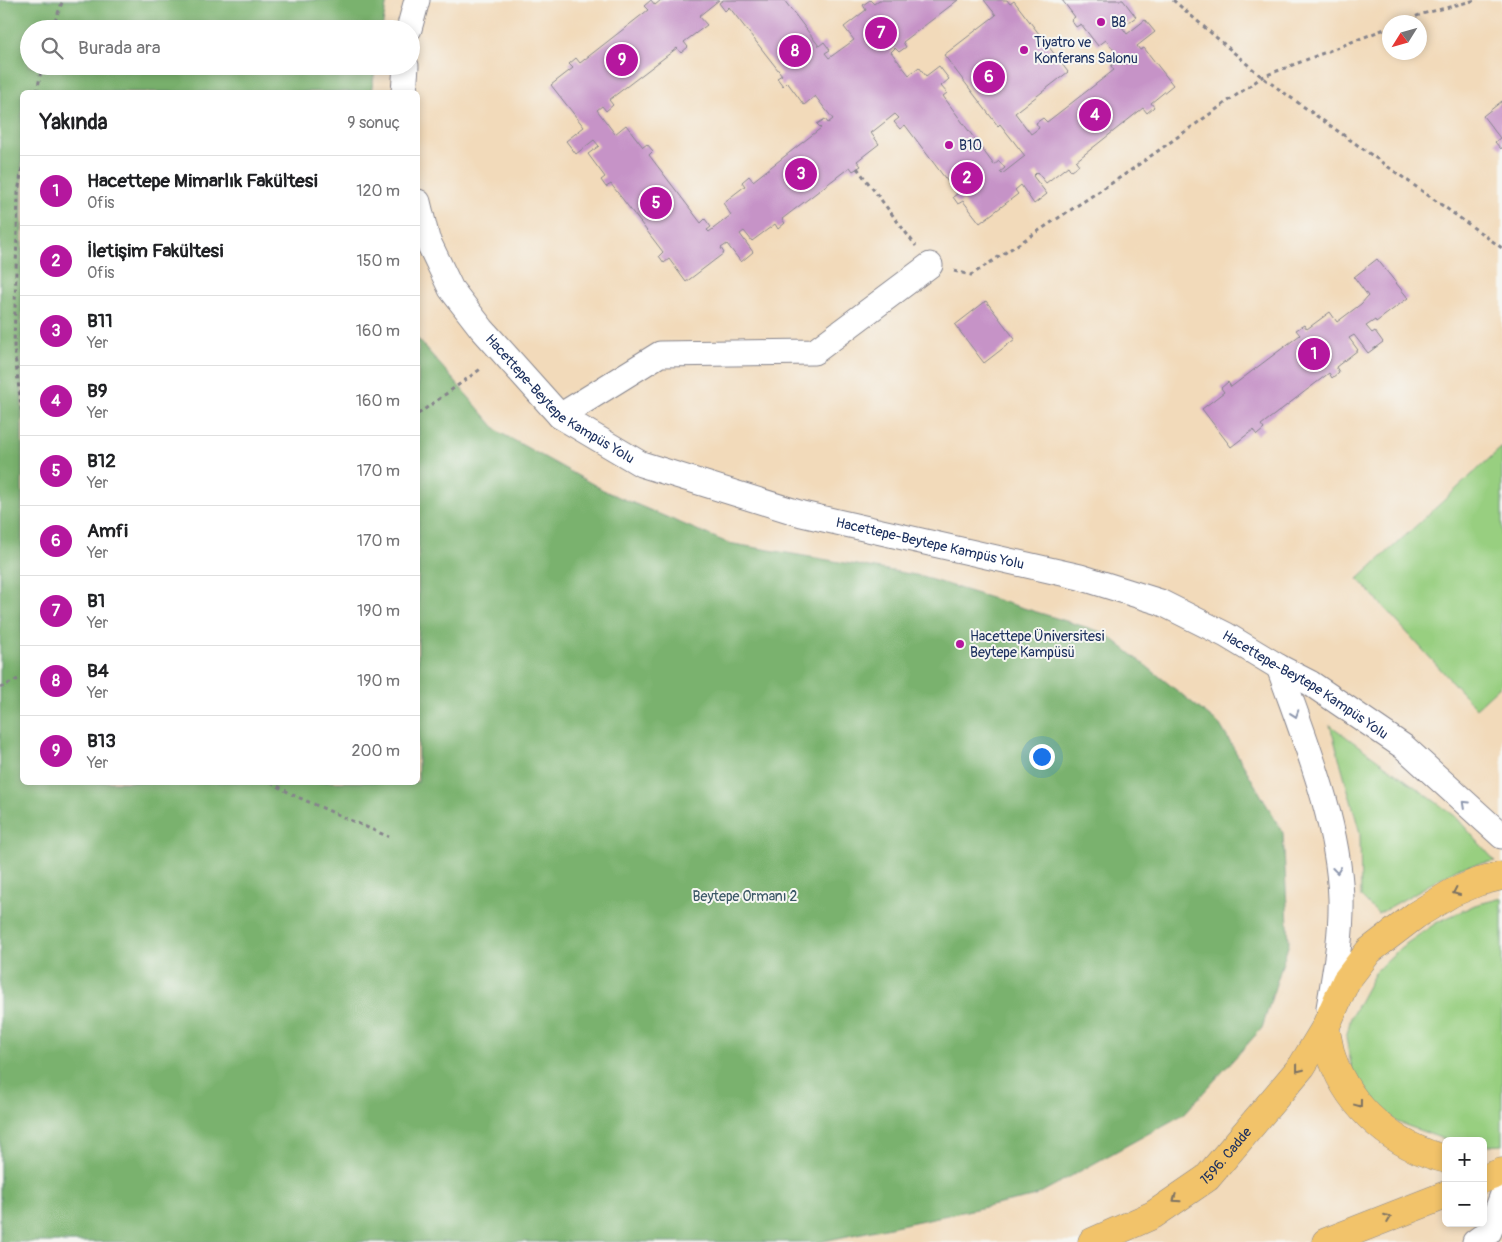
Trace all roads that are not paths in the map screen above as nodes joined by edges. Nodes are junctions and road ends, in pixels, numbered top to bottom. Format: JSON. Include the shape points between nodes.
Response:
{"nodes":[{"id":1,"x":417,"y":0,"type":"edge"},
{"id":2,"x":411,"y":20,"type":"edge"},
{"id":3,"x":405,"y":75,"type":"edge"},
{"id":4,"x":404,"y":90,"type":"edge"},
{"id":5,"x":420,"y":210,"type":"edge"},
{"id":6,"x":930,"y":265,"type":"road end"},
{"id":7,"x":560,"y":416,"type":"junction"},
{"id":8,"x":1279,"y":667,"type":"junction"},
{"id":9,"x":1502,"y":836,"type":"edge"},
{"id":10,"x":1502,"y":876,"type":"edge"},
{"id":11,"x":1325,"y":1028,"type":"junction"},
{"id":12,"x":1442,"y":1158,"type":"edge"},
{"id":13,"x":1487,"y":1167,"type":"edge"},
{"id":14,"x":1502,"y":1170,"type":"edge"},
{"id":15,"x":1487,"y":1177,"type":"edge"},
{"id":16,"x":1442,"y":1197,"type":"edge"},
{"id":17,"x":1502,"y":1197,"type":"edge"},
{"id":18,"x":1092,"y":1242,"type":"edge"},
{"id":19,"x":1326,"y":1242,"type":"edge"},
{"id":20,"x":1475,"y":1242,"type":"edge"}],
"edges":[{"from":1,"to":2,"type":"street"},
{"from":3,"to":4,"type":"street"},
{"from":5,"to":7,"type":"street","name":"Hacettepe-Beytepe Kampüs Yolu","via":[[427,239],[451,290]]},
{"from":6,"to":7,"type":"street","via":[[814,352],[660,354]]},
{"from":7,"to":8,"type":"street","name":"Hacettepe-Beytepe Kampüs Yolu","via":[[641,464],[802,514],[1080,577],[1160,602],[1226,635]]},
{"from":9,"to":8,"type":"street","name":"Hacettepe-Beytepe Kampüs Yolu","one_way":true,"via":[[1404,747],[1310,683]]},
{"from":8,"to":11,"type":"street","one_way":true,"via":[[1332,835],[1340,889],[1337,959]]},
{"from":10,"to":11,"type":"main road","name":"1596. Cadde","one_way":true,"via":[[1452,893],[1416,915],[1369,951],[1346,980]]},
{"from":11,"to":12,"type":"main road","one_way":true,"via":[[1334,1062],[1347,1088],[1363,1109],[1382,1129],[1404,1143]]},
{"from":11,"to":18,"type":"main road","name":"1596. Cadde","one_way":true,"via":[[1302,1066],[1207,1178],[1153,1215]]},
{"from":13,"to":14,"type":"main road"},
{"from":14,"to":15,"type":"main road"},
{"from":19,"to":16,"type":"main road","one_way":true},
{"from":17,"to":20,"type":"street","via":[[1489,1232]]}]}
